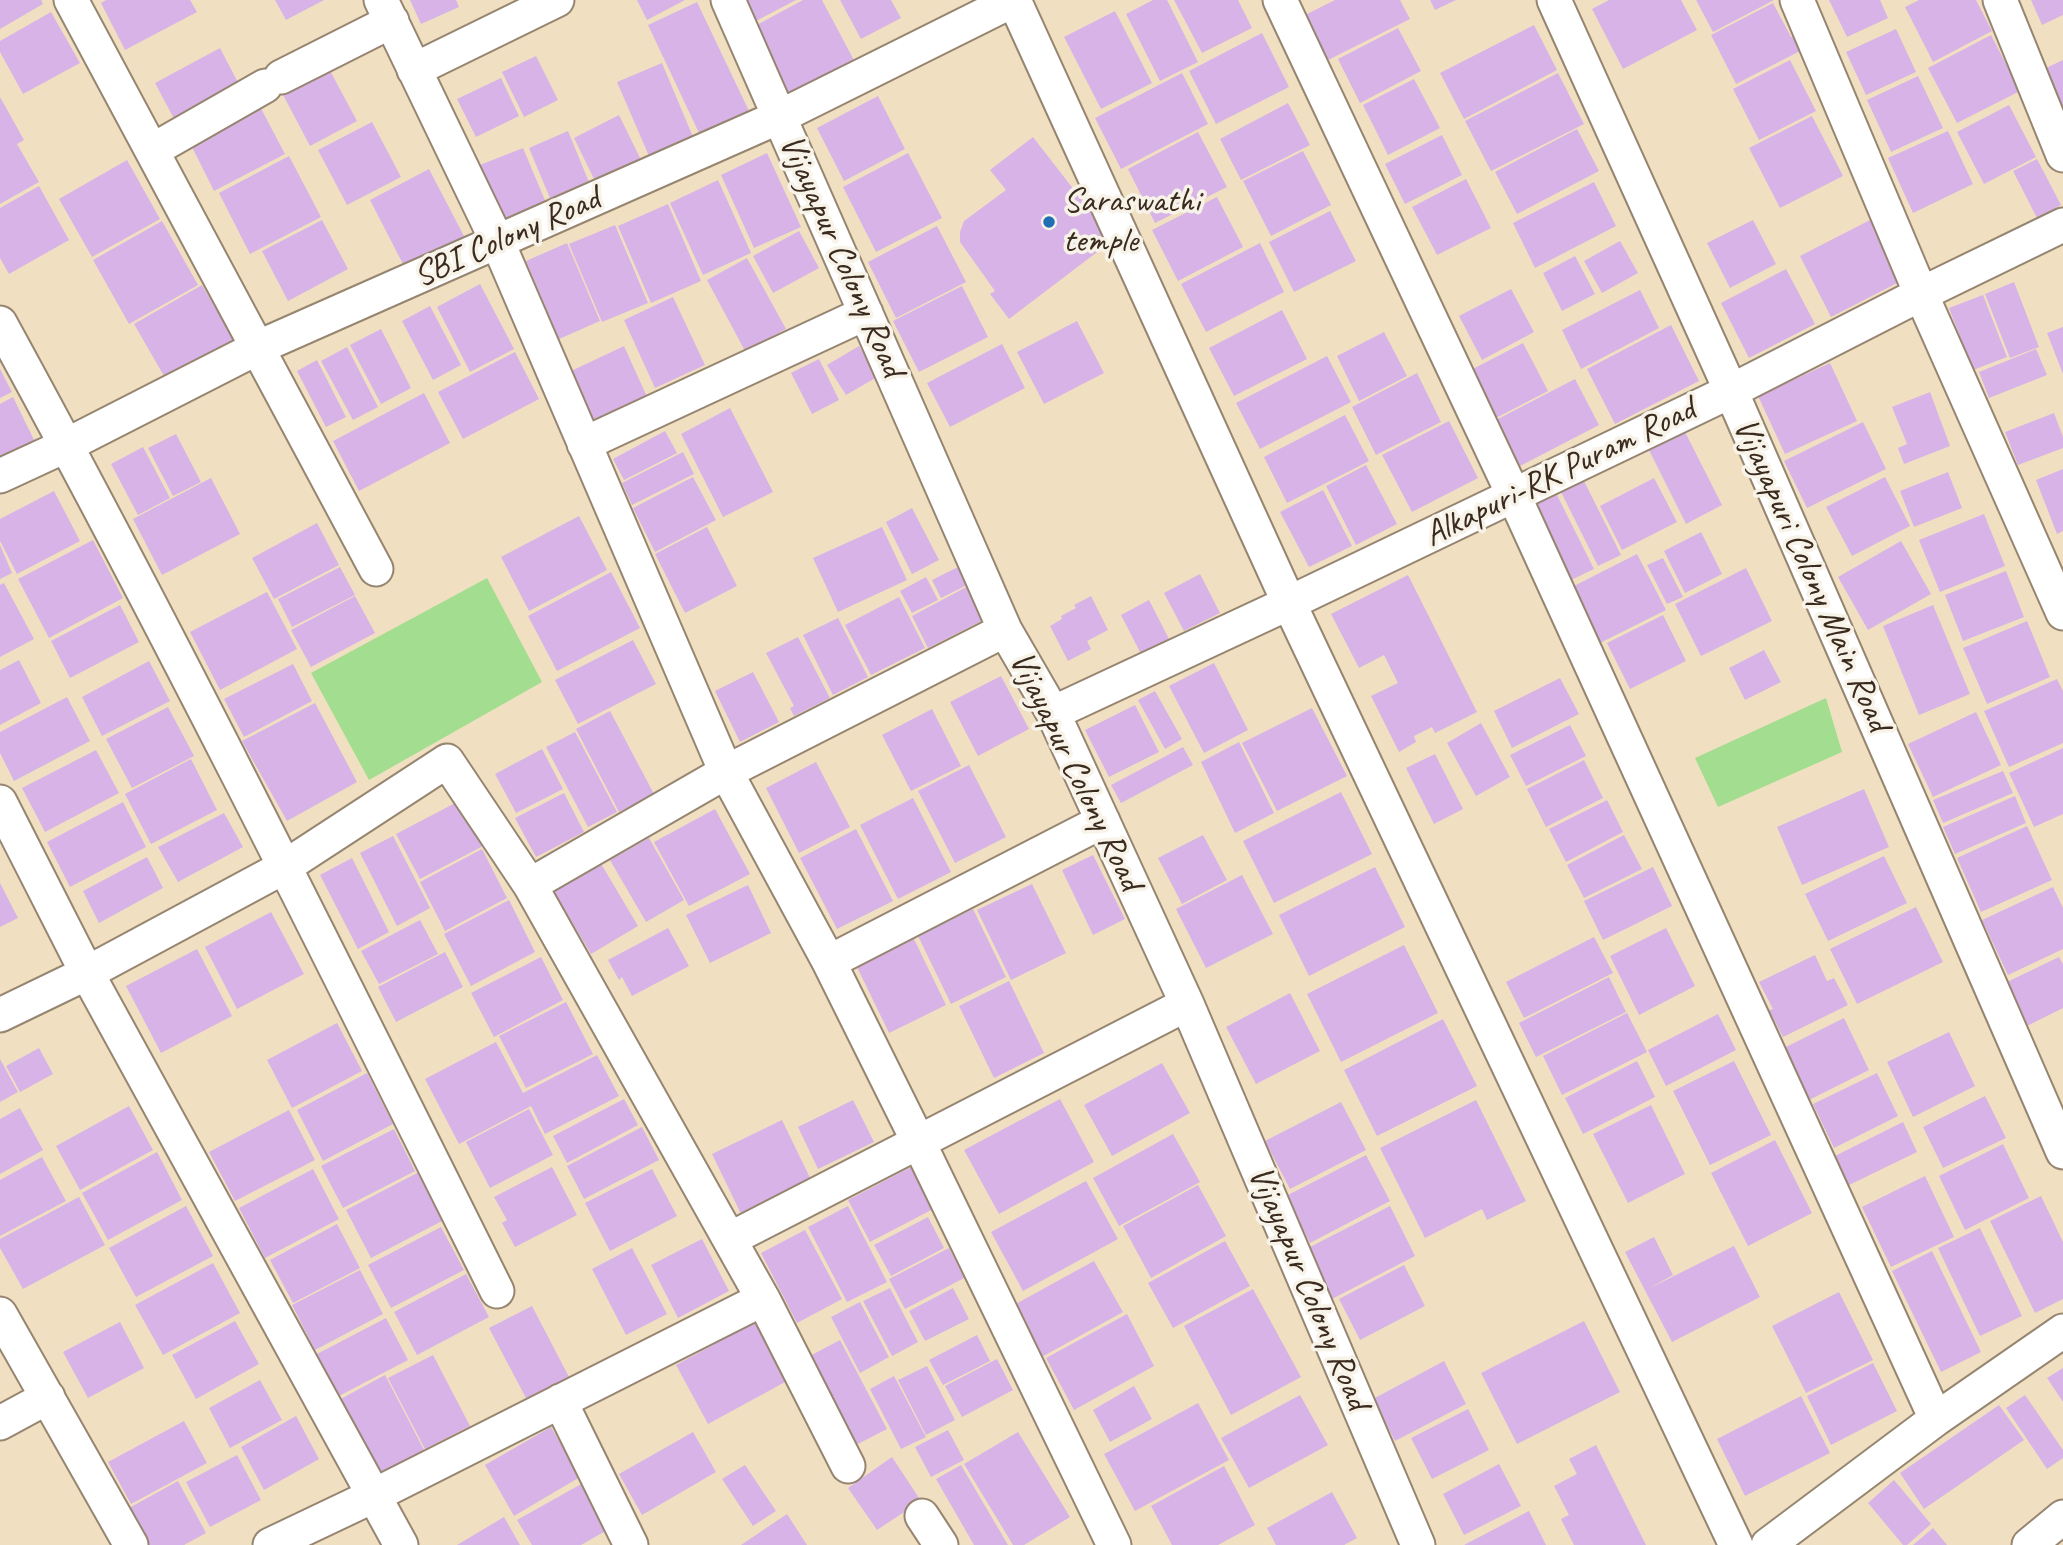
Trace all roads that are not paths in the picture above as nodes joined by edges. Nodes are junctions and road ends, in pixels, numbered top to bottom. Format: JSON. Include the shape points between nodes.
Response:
{"nodes":[{"id":1,"x":71,"y":0,"type":"edge"},
{"id":2,"x":557,"y":0,"type":"edge"},
{"id":3,"x":728,"y":0,"type":"edge"},
{"id":4,"x":1014,"y":0,"type":"edge"},
{"id":5,"x":1280,"y":0,"type":"edge"},
{"id":6,"x":1554,"y":0,"type":"edge"},
{"id":7,"x":1797,"y":0,"type":"edge"},
{"id":8,"x":2000,"y":0,"type":"edge"},
{"id":9,"x":386,"y":11,"type":"edge"},
{"id":10,"x":414,"y":70,"type":"junction"},
{"id":11,"x":779,"y":117,"type":"junction"},
{"id":12,"x":153,"y":150,"type":"junction"},
{"id":13,"x":2063,"y":155,"type":"edge"},
{"id":14,"x":2063,"y":225,"type":"edge"},
{"id":15,"x":498,"y":243,"type":"junction"},
{"id":16,"x":1921,"y":294,"type":"junction"},
{"id":17,"x":866,"y":313,"type":"junction"},
{"id":18,"x":0,"y":323,"type":"edge"},
{"id":19,"x":259,"y":347,"type":"junction"},
{"id":20,"x":1731,"y":391,"type":"junction"},
{"id":21,"x":584,"y":444,"type":"junction"},
{"id":22,"x":67,"y":445,"type":"junction"},
{"id":23,"x":0,"y":476,"type":"edge"},
{"id":24,"x":1514,"y":496,"type":"junction"},
{"id":25,"x":376,"y":569,"type":"dead end"},
{"id":26,"x":1289,"y":603,"type":"junction"},
{"id":27,"x":2063,"y":613,"type":"edge"},
{"id":28,"x":1005,"y":631,"type":"junction"},
{"id":29,"x":1053,"y":713,"type":"junction"},
{"id":30,"x":726,"y":772,"type":"junction"},
{"id":31,"x":0,"y":802,"type":"edge"},
{"id":32,"x":1103,"y":821,"type":"junction"},
{"id":33,"x":285,"y":866,"type":"junction"},
{"id":34,"x":530,"y":885,"type":"junction"},
{"id":35,"x":828,"y":962,"type":"junction"},
{"id":36,"x":87,"y":973,"type":"junction"},
{"id":37,"x":1186,"y":1004,"type":"junction"},
{"id":38,"x":0,"y":1015,"type":"edge"},
{"id":39,"x":919,"y":1143,"type":"junction"},
{"id":40,"x":2063,"y":1153,"type":"edge"},
{"id":41,"x":730,"y":1239,"type":"junction"},
{"id":42,"x":497,"y":1291,"type":"dead end"},
{"id":43,"x":763,"y":1299,"type":"junction"},
{"id":44,"x":0,"y":1314,"type":"edge"},
{"id":45,"x":2063,"y":1331,"type":"edge"},
{"id":46,"x":48,"y":1397,"type":"junction"},
{"id":47,"x":560,"y":1401,"type":"junction"},
{"id":48,"x":1936,"y":1419,"type":"junction"},
{"id":49,"x":0,"y":1423,"type":"edge"},
{"id":50,"x":848,"y":1466,"type":"dead end"},
{"id":51,"x":373,"y":1496,"type":"junction"},
{"id":52,"x":922,"y":1516,"type":"dead end"},
{"id":53,"x":2063,"y":1517,"type":"edge"},
{"id":54,"x":1109,"y":1543,"type":"edge"},
{"id":55,"x":131,"y":1545,"type":"edge"},
{"id":56,"x":270,"y":1545,"type":"edge"},
{"id":57,"x":401,"y":1545,"type":"edge"},
{"id":58,"x":631,"y":1545,"type":"edge"},
{"id":59,"x":941,"y":1545,"type":"edge"},
{"id":60,"x":1418,"y":1545,"type":"edge"},
{"id":61,"x":1736,"y":1545,"type":"edge"},
{"id":62,"x":1768,"y":1545,"type":"edge"},
{"id":63,"x":2029,"y":1545,"type":"edge"}],
"edges":[{"from":1,"to":12,"type":"street"},
{"from":2,"to":10,"type":"street"},
{"from":3,"to":11,"type":"street","name":"Vijayapur Colony Road"},
{"from":4,"to":11,"type":"street","name":"SBI Colony Road"},
{"from":4,"to":26,"type":"street"},
{"from":5,"to":24,"type":"street"},
{"from":6,"to":20,"type":"street","name":"Vijayapuri Colony Main Road"},
{"from":7,"to":16,"type":"street"},
{"from":8,"to":13,"type":"street"},
{"from":9,"to":10,"type":"street"},
{"from":9,"to":12,"type":"street"},
{"from":10,"to":15,"type":"street"},
{"from":11,"to":15,"type":"street","name":"SBI Colony Road"},
{"from":11,"to":17,"type":"street","name":"Vijayapur Colony Road"},
{"from":12,"to":19,"type":"street"},
{"from":14,"to":16,"type":"street","name":"Alkapuri-RK Puram Road"},
{"from":15,"to":19,"type":"street","name":"SBI Colony Road"},
{"from":15,"to":21,"type":"street"},
{"from":16,"to":20,"type":"street","name":"Alkapuri-RK Puram Road"},
{"from":16,"to":27,"type":"street"},
{"from":17,"to":21,"type":"street"},
{"from":17,"to":28,"type":"street","name":"Vijayapur Colony Road"},
{"from":18,"to":22,"type":"street"},
{"from":19,"to":22,"type":"street","name":"SBI Colony Road"},
{"from":19,"to":25,"type":"street"},
{"from":20,"to":24,"type":"street","name":"Alkapuri-RK Puram Road"},
{"from":20,"to":40,"type":"street","name":"Vijayapuri Colony Main Road"},
{"from":21,"to":30,"type":"street"},
{"from":22,"to":23,"type":"street","name":"SBI Colony Road"},
{"from":22,"to":33,"type":"street"},
{"from":24,"to":26,"type":"street","name":"Alkapuri-RK Puram Road"},
{"from":24,"to":48,"type":"street"},
{"from":26,"to":29,"type":"street","name":"Alkapuri-RK Puram Road"},
{"from":26,"to":61,"type":"street"},
{"from":28,"to":29,"type":"street","name":"Vijayapur Colony Road"},
{"from":28,"to":30,"type":"street"},
{"from":29,"to":32,"type":"street","name":"Vijayapur Colony Road"},
{"from":30,"to":34,"type":"street"},
{"from":30,"to":35,"type":"street"},
{"from":31,"to":36,"type":"street"},
{"from":32,"to":35,"type":"street"},
{"from":32,"to":37,"type":"street","name":"Vijayapur Colony Road"},
{"from":33,"to":34,"type":"street","via":[[447,761]]},
{"from":33,"to":36,"type":"street"},
{"from":33,"to":42,"type":"street"},
{"from":34,"to":41,"type":"street"},
{"from":35,"to":39,"type":"street"},
{"from":36,"to":38,"type":"street"},
{"from":36,"to":51,"type":"street"},
{"from":37,"to":39,"type":"street"},
{"from":37,"to":60,"type":"street","name":"Vijayapur Colony Road"},
{"from":39,"to":41,"type":"street"},
{"from":39,"to":54,"type":"street"},
{"from":41,"to":43,"type":"street"},
{"from":43,"to":47,"type":"street"},
{"from":43,"to":50,"type":"street"},
{"from":44,"to":46,"type":"street"},
{"from":45,"to":48,"type":"street"},
{"from":46,"to":49,"type":"street"},
{"from":46,"to":55,"type":"street"},
{"from":47,"to":51,"type":"street"},
{"from":47,"to":58,"type":"street"},
{"from":48,"to":62,"type":"street"},
{"from":51,"to":56,"type":"street"},
{"from":51,"to":57,"type":"street"},
{"from":52,"to":59,"type":"street"},
{"from":53,"to":63,"type":"street"}]}
